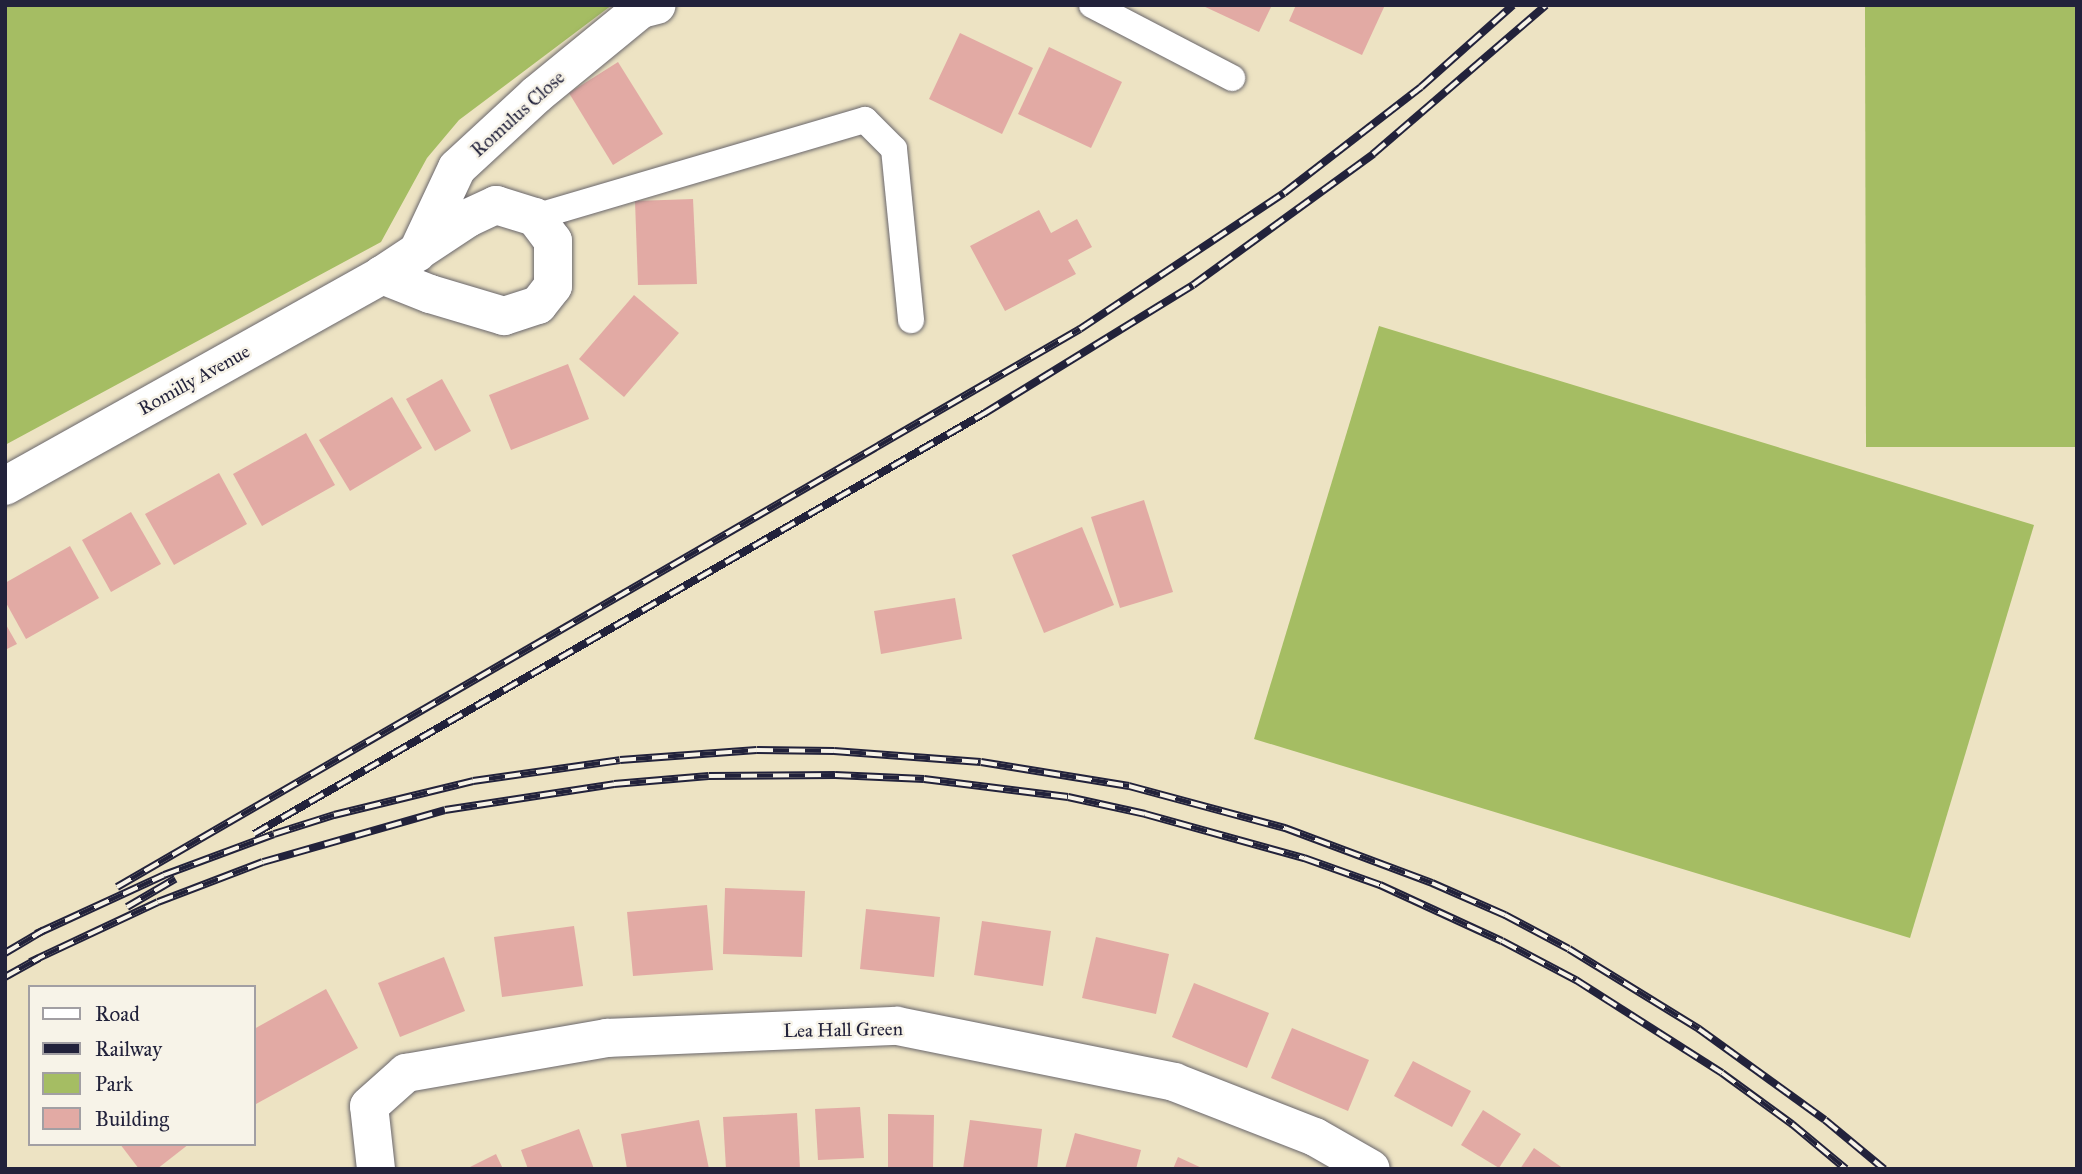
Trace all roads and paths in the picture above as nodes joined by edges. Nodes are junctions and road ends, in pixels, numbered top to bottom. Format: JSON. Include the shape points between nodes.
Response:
{"nodes":[{"id":1,"x":1091,"y":5,"type":"edge"},
{"id":2,"x":647,"y":7,"type":"edge"},
{"id":3,"x":1232,"y":78,"type":"dead end"},
{"id":4,"x":535,"y":217,"type":"junction"},
{"id":5,"x":416,"y":255,"type":"junction"},
{"id":6,"x":382,"y":275,"type":"junction"},
{"id":7,"x":911,"y":320,"type":"dead end"},
{"id":8,"x":5,"y":486,"type":"edge"},
{"id":9,"x":376,"y":1169,"type":"edge"},
{"id":10,"x":1371,"y":1169,"type":"edge"}],
"edges":[{"from":1,"to":3,"type":"lane"},
{"from":2,"to":5,"type":"street","name":"Romulus Close","via":[[536,95],[457,168]]},
{"from":4,"to":5,"type":"street","name":"Romilly Avenue","via":[[496,205],[468,218]]},
{"from":4,"to":6,"type":"street","via":[[553,241],[554,286],[538,306],[504,316]]},
{"from":4,"to":7,"type":"lane","via":[[865,120],[894,149]]},
{"from":5,"to":6,"type":"street","name":"Romilly Avenue"},
{"from":6,"to":8,"type":"street","name":"Romilly Avenue"},
{"from":9,"to":10,"type":"street","name":"Lea Hall Green","via":[[369,1106],[406,1073],[607,1038],[897,1026],[1174,1082],[1315,1137]]}]}
